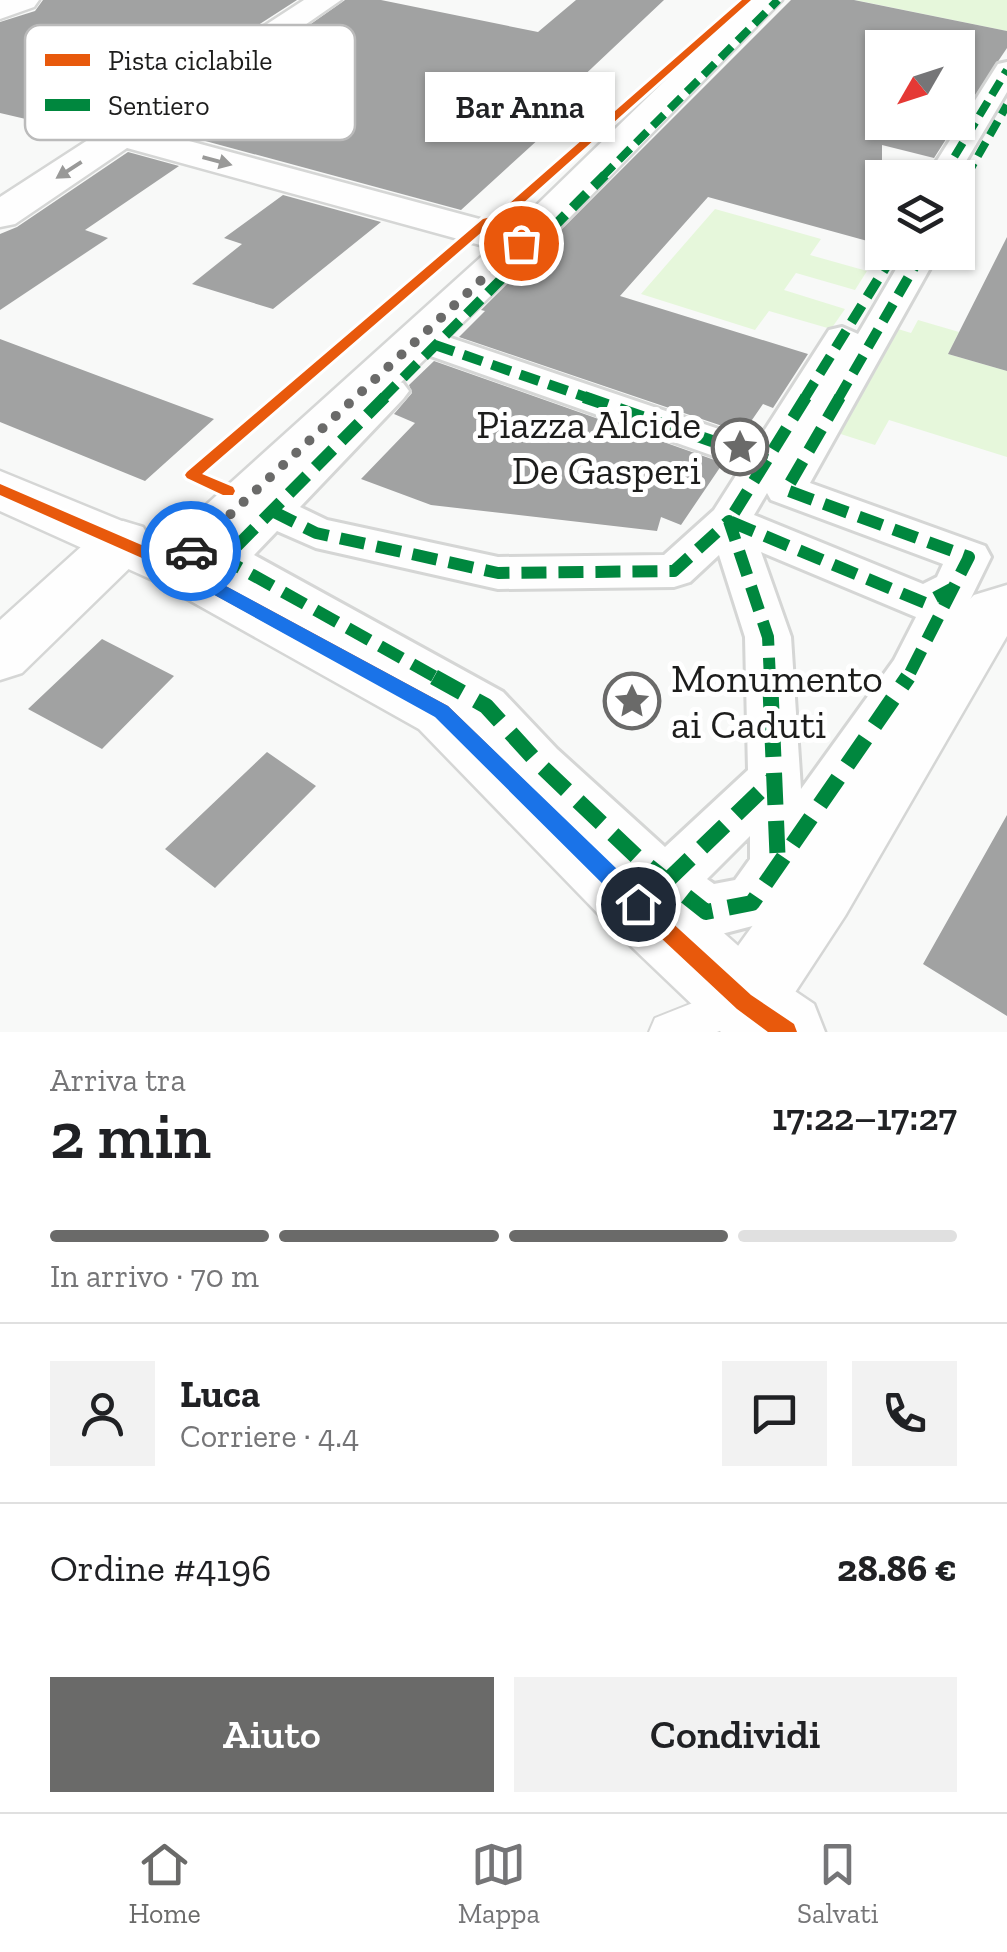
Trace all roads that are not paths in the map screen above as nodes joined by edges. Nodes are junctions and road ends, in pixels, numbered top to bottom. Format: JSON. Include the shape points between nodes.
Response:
{"nodes":[{"id":1,"x":23,"y":0,"type":"edge"},
{"id":2,"x":325,"y":0,"type":"edge"},
{"id":3,"x":766,"y":0,"type":"edge"},
{"id":4,"x":778,"y":0,"type":"edge"},
{"id":5,"x":0,"y":10,"type":"edge"},
{"id":6,"x":288,"y":25,"type":"edge"},
{"id":7,"x":1007,"y":70,"type":"edge"},
{"id":8,"x":1007,"y":105,"type":"edge"},
{"id":9,"x":115,"y":140,"type":"edge"},
{"id":10,"x":141,"y":140,"type":"edge"},
{"id":11,"x":952,"y":160,"type":"edge"},
{"id":12,"x":975,"y":162,"type":"edge"},
{"id":13,"x":0,"y":215,"type":"edge"},
{"id":14,"x":521,"y":243,"type":"junction"},
{"id":15,"x":884,"y":270,"type":"edge"},
{"id":16,"x":913,"y":270,"type":"edge"},
{"id":17,"x":435,"y":345,"type":"junction"},
{"id":18,"x":767,"y":460,"type":"junction"},
{"id":19,"x":0,"y":489,"type":"edge"},
{"id":20,"x":272,"y":511,"type":"junction"},
{"id":21,"x":729,"y":521,"type":"junction"},
{"id":22,"x":149,"y":553,"type":"junction"},
{"id":23,"x":980,"y":597,"type":"edge"},
{"id":24,"x":0,"y":656,"type":"edge"},
{"id":25,"x":774,"y":779,"type":"junction"},
{"id":26,"x":778,"y":867,"type":"junction"},
{"id":27,"x":667,"y":881,"type":"junction"},
{"id":28,"x":765,"y":1017,"type":"edge"},
{"id":29,"x":669,"y":1032,"type":"edge"}],
"edges":[{"from":1,"to":5,"type":"street"},
{"from":2,"to":6,"type":"street"},
{"from":3,"to":14,"type":"street"},
{"from":4,"to":17,"type":"street"},
{"from":7,"to":11,"type":"street"},
{"from":8,"to":12,"type":"street"},
{"from":9,"to":13,"type":"street","one_way":true},
{"from":10,"to":14,"type":"street","one_way":true},
{"from":14,"to":22,"type":"street"},
{"from":15,"to":18,"type":"street"},
{"from":16,"to":23,"type":"street","via":[[786,490],[970,557]]},
{"from":17,"to":18,"type":"street"},
{"from":17,"to":20,"type":"street"},
{"from":18,"to":21,"type":"street"},
{"from":19,"to":22,"type":"street"},
{"from":20,"to":21,"type":"street","via":[[316,533],[498,573],[674,571]]},
{"from":20,"to":27,"type":"street","via":[[224,559],[486,706]]},
{"from":21,"to":23,"type":"street","via":[[925,603]]},
{"from":21,"to":25,"type":"street","via":[[768,637]]},
{"from":22,"to":24,"type":"street"},
{"from":22,"to":28,"type":"street","via":[[442,711]]},
{"from":23,"to":26,"type":"street","via":[[911,673]]},
{"from":23,"to":28,"type":"street","via":[[995,611],[978,628],[820,893]]},
{"from":25,"to":26,"type":"street"},
{"from":25,"to":27,"type":"street"},
{"from":26,"to":27,"type":"street","via":[[752,903],[706,912]]},
{"from":28,"to":29,"type":"lane"}]}
